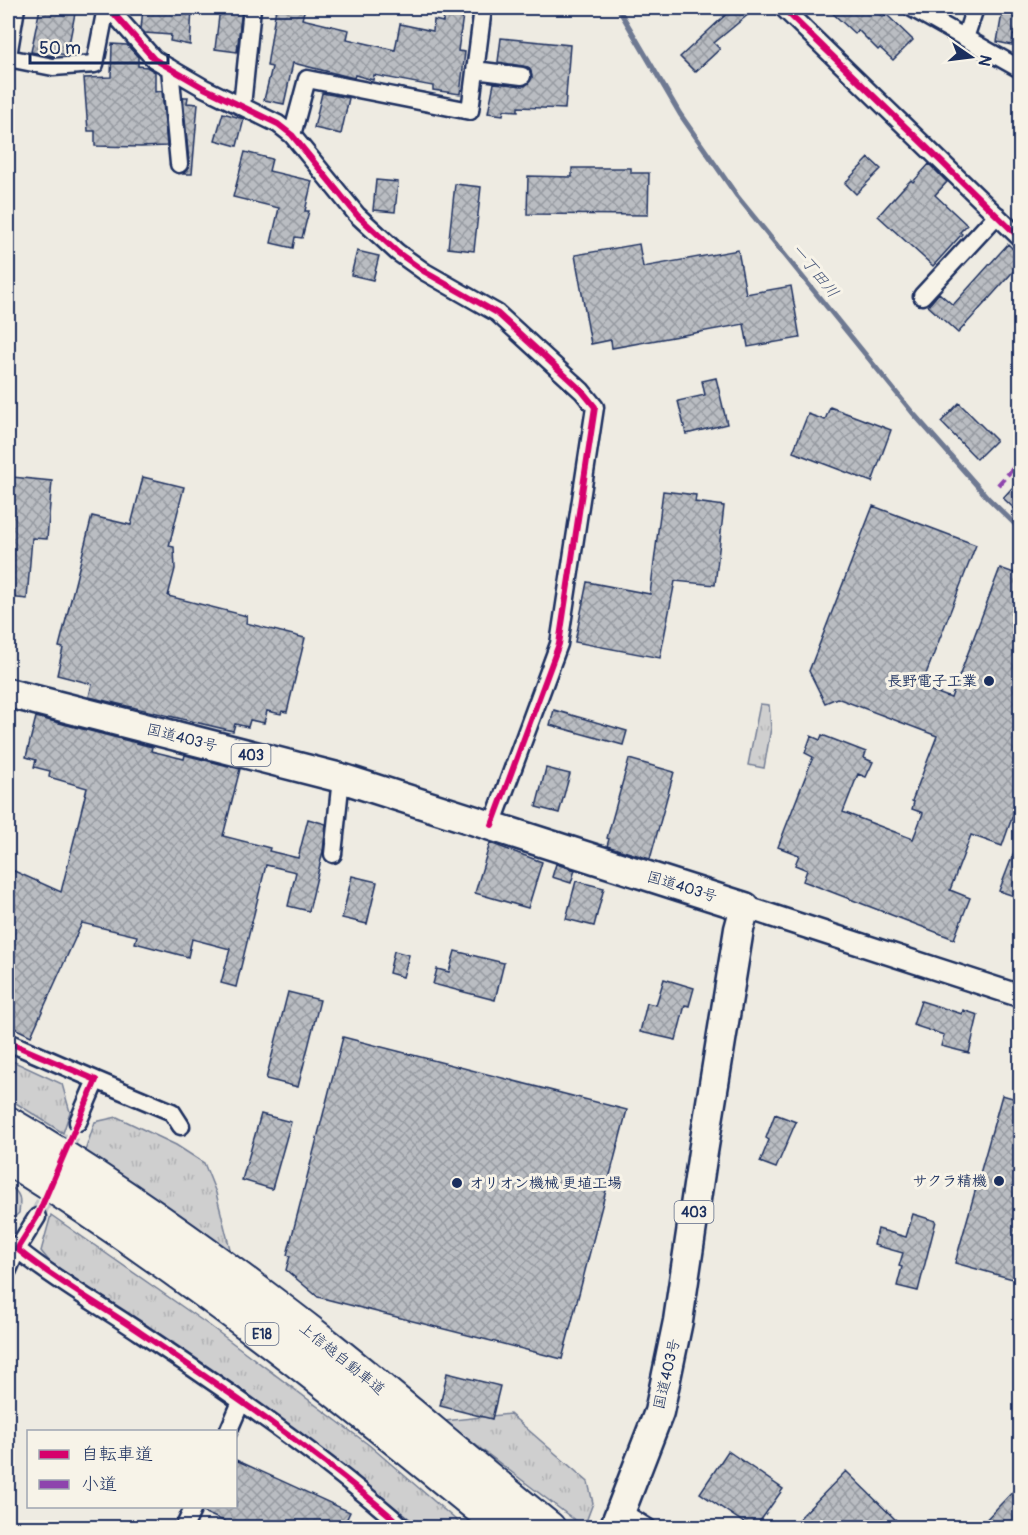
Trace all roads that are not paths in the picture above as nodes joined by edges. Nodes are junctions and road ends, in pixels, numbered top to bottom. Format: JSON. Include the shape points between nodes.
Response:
{"nodes":[{"id":1,"x":16,"y":8,"type":"edge"},
{"id":2,"x":107,"y":8,"type":"edge"},
{"id":3,"x":252,"y":8,"type":"edge"},
{"id":4,"x":483,"y":8,"type":"edge"},
{"id":5,"x":783,"y":8,"type":"edge"},
{"id":6,"x":912,"y":8,"type":"edge"},
{"id":7,"x":975,"y":8,"type":"edge"},
{"id":8,"x":965,"y":38,"type":"junction"},
{"id":9,"x":8,"y":57,"type":"edge"},
{"id":10,"x":170,"y":68,"type":"junction"},
{"id":11,"x":1020,"y":69,"type":"edge"},
{"id":12,"x":475,"y":70,"type":"junction"},
{"id":13,"x":522,"y":76,"type":"dead end"},
{"id":14,"x":242,"y":106,"type":"junction"},
{"id":15,"x":292,"y":135,"type":"junction"},
{"id":16,"x":179,"y":164,"type":"dead end"},
{"id":17,"x":997,"y":215,"type":"junction"},
{"id":18,"x":1020,"y":238,"type":"edge"},
{"id":19,"x":922,"y":296,"type":"dead end"},
{"id":20,"x":8,"y":693,"type":"edge"},
{"id":21,"x":341,"y":778,"type":"junction"},
{"id":22,"x":492,"y":825,"type":"junction"},
{"id":23,"x":333,"y":854,"type":"dead end"},
{"id":24,"x":745,"y":907,"type":"junction"},
{"id":25,"x":1020,"y":996,"type":"edge"},
{"id":26,"x":8,"y":1042,"type":"edge"},
{"id":27,"x":96,"y":1080,"type":"junction"},
{"id":28,"x":78,"y":1122,"type":"tunnel mouth"},
{"id":29,"x":8,"y":1123,"type":"edge"},
{"id":30,"x":182,"y":1126,"type":"dead end"},
{"id":31,"x":8,"y":1158,"type":"edge"},
{"id":32,"x":37,"y":1217,"type":"tunnel mouth"},
{"id":33,"x":12,"y":1247,"type":"edge"},
{"id":34,"x":8,"y":1270,"type":"edge"},
{"id":35,"x":241,"y":1402,"type":"junction"},
{"id":36,"x":228,"y":1430,"type":"edge"},
{"id":37,"x":499,"y":1488,"type":"junction"},
{"id":38,"x":193,"y":1508,"type":"edge"},
{"id":39,"x":618,"y":1519,"type":"edge"},
{"id":40,"x":184,"y":1527,"type":"edge"},
{"id":41,"x":405,"y":1527,"type":"edge"},
{"id":42,"x":504,"y":1527,"type":"edge"},
{"id":43,"x":549,"y":1527,"type":"edge"},
{"id":44,"x":555,"y":1527,"type":"edge"},
{"id":45,"x":648,"y":1527,"type":"edge"}],
"edges":[{"from":1,"to":9,"type":"street"},
{"from":2,"to":9,"type":"street","via":[[94,64],[53,67]]},
{"from":2,"to":10,"type":"street","via":[[154,59]]},
{"from":3,"to":14,"type":"street"},
{"from":4,"to":12,"type":"street"},
{"from":5,"to":17,"type":"street"},
{"from":6,"to":8,"type":"street"},
{"from":7,"to":8,"type":"street"},
{"from":8,"to":11,"type":"street"},
{"from":10,"to":14,"type":"street"},
{"from":10,"to":16,"type":"street"},
{"from":12,"to":13,"type":"street"},
{"from":12,"to":15,"type":"street","via":[[470,111],[307,79]]},
{"from":14,"to":15,"type":"street"},
{"from":15,"to":22,"type":"street","via":[[357,215],[397,252],[497,313],[595,407],[559,644]]},
{"from":17,"to":18,"type":"street"},
{"from":17,"to":19,"type":"street"},
{"from":20,"to":21,"type":"highway","name":"国道403号","number":"403"},
{"from":21,"to":22,"type":"highway","name":"国道403号","number":"403"},
{"from":21,"to":23,"type":"street"},
{"from":22,"to":24,"type":"highway","name":"国道403号","number":"403"},
{"from":24,"to":25,"type":"street"},
{"from":24,"to":39,"type":"highway","name":"国道403号","number":"403","via":[[678,1321],[659,1412]]},
{"from":26,"to":27,"type":"street"},
{"from":27,"to":28,"type":"street"},
{"from":27,"to":30,"type":"street","via":[[172,1113]]},
{"from":29,"to":37,"type":"highway","name":"上信越自動車道","number":"E18","via":[[103,1183],[255,1292]]},
{"from":31,"to":42,"type":"highway","name":"上信越自動車道","number":"E18","via":[[232,1311]]},
{"from":32,"to":33,"type":"street"},
{"from":33,"to":34,"type":"street"},
{"from":33,"to":35,"type":"street"},
{"from":35,"to":36,"type":"street"},
{"from":35,"to":41,"type":"street"},
{"from":37,"to":43,"type":"highway","name":"上信越自動車道","number":"E18"},
{"from":37,"to":44,"type":"highway"},
{"from":38,"to":40,"type":"street"},
{"from":39,"to":45,"type":"street"}]}
